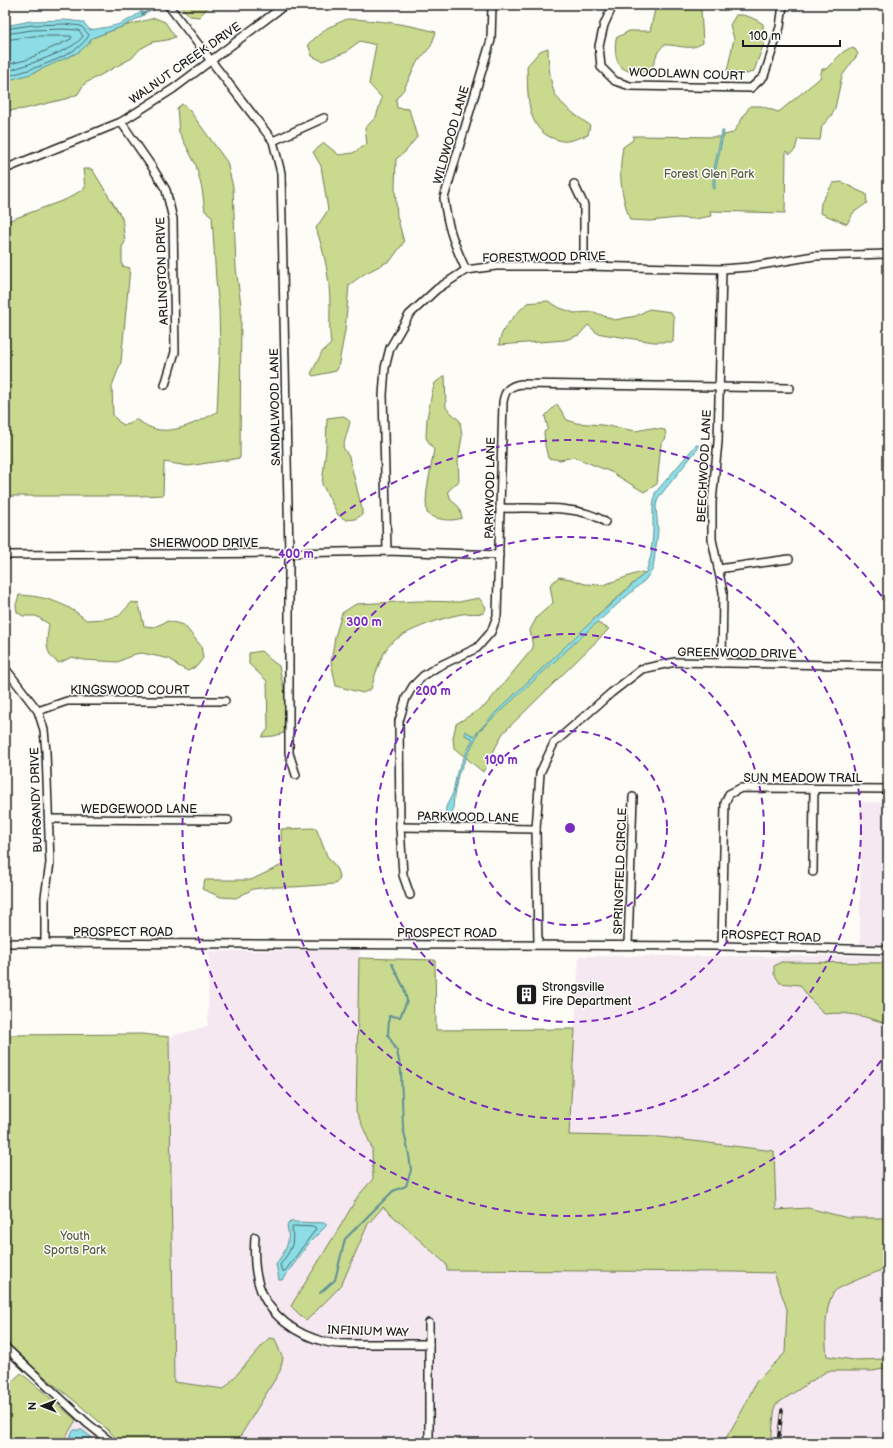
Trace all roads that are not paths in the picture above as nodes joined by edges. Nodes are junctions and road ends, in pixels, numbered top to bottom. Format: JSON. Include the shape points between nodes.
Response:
{"nodes":[{"id":1,"x":168,"y":5,"type":"edge"},
{"id":2,"x":285,"y":5,"type":"edge"},
{"id":3,"x":492,"y":5,"type":"edge"},
{"id":4,"x":613,"y":5,"type":"edge"},
{"id":5,"x":783,"y":5,"type":"edge"},
{"id":6,"x":211,"y":59,"type":"junction"},
{"id":7,"x":324,"y":118,"type":"dead end"},
{"id":8,"x":121,"y":122,"type":"junction"},
{"id":9,"x":273,"y":141,"type":"junction"},
{"id":10,"x":5,"y":169,"type":"edge"},
{"id":11,"x":574,"y":184,"type":"dead end"},
{"id":12,"x":888,"y":254,"type":"edge"},
{"id":13,"x":584,"y":266,"type":"junction"},
{"id":14,"x":722,"y":269,"type":"junction"},
{"id":15,"x":466,"y":270,"type":"junction"},
{"id":16,"x":165,"y":385,"type":"dead end"},
{"id":17,"x":719,"y":386,"type":"junction"},
{"id":18,"x":790,"y":388,"type":"dead end"},
{"id":19,"x":500,"y":508,"type":"junction"},
{"id":20,"x":605,"y":522,"type":"dead end"},
{"id":21,"x":388,"y":551,"type":"junction"},
{"id":22,"x":289,"y":553,"type":"junction"},
{"id":23,"x":5,"y":554,"type":"edge"},
{"id":24,"x":499,"y":554,"type":"junction"},
{"id":25,"x":789,"y":559,"type":"dead end"},
{"id":26,"x":718,"y":569,"type":"junction"},
{"id":27,"x":722,"y":663,"type":"junction"},
{"id":28,"x":888,"y":666,"type":"edge"},
{"id":29,"x":5,"y":668,"type":"edge"},
{"id":30,"x":225,"y":701,"type":"dead end"},
{"id":31,"x":38,"y":711,"type":"junction"},
{"id":32,"x":296,"y":774,"type":"dead end"},
{"id":33,"x":814,"y":789,"type":"junction"},
{"id":34,"x":888,"y":789,"type":"edge"},
{"id":35,"x":633,"y":797,"type":"dead end"},
{"id":36,"x":49,"y":819,"type":"junction"},
{"id":37,"x":228,"y":820,"type":"dead end"},
{"id":38,"x":400,"y":827,"type":"junction"},
{"id":39,"x":536,"y":829,"type":"junction"},
{"id":40,"x":814,"y":872,"type":"dead end"},
{"id":41,"x":410,"y":895,"type":"dead end"},
{"id":42,"x":45,"y":942,"type":"junction"},
{"id":43,"x":5,"y":943,"type":"edge"},
{"id":44,"x":538,"y":944,"type":"junction"},
{"id":45,"x":628,"y":945,"type":"junction"},
{"id":46,"x":722,"y":946,"type":"junction"},
{"id":47,"x":888,"y":950,"type":"edge"},
{"id":48,"x":255,"y":1237,"type":"dead end"},
{"id":49,"x":429,"y":1323,"type":"dead end"},
{"id":50,"x":429,"y":1344,"type":"junction"},
{"id":51,"x":5,"y":1347,"type":"edge"},
{"id":52,"x":112,"y":1443,"type":"edge"},
{"id":53,"x":429,"y":1443,"type":"edge"}],
"edges":[{"from":1,"to":6,"type":"street","name":"SANDALWOOD LANE"},
{"from":2,"to":6,"type":"street","name":"WALNUT CREEK DRIVE"},
{"from":3,"to":15,"type":"street","name":"WILDWOOD LANE","via":[[491,40],[444,198],[453,243]]},
{"from":4,"to":5,"type":"street","name":"WOODLAWN COURT","via":[[604,25],[599,46],[601,67],[615,81],[630,86],[752,88],[764,76],[780,27]]},
{"from":6,"to":8,"type":"street","name":"WALNUT CREEK DRIVE","via":[[173,89]]},
{"from":6,"to":9,"type":"street","name":"SANDALWOOD LANE"},
{"from":7,"to":9,"type":"street"},
{"from":8,"to":10,"type":"street","name":"WALNUT CREEK DRIVE"},
{"from":8,"to":16,"type":"street","name":"ARLINGTON DRIVE","via":[[166,190],[173,219],[175,352]]},
{"from":9,"to":22,"type":"street","name":"SANDALWOOD LANE","via":[[281,173]]},
{"from":11,"to":13,"type":"street","via":[[584,205]]},
{"from":12,"to":14,"type":"street","name":"FORESTWOOD DRIVE","via":[[814,256],[749,268]]},
{"from":13,"to":14,"type":"street","name":"FORESTWOOD DRIVE"},
{"from":13,"to":15,"type":"street","name":"FORESTWOOD DRIVE","via":[[496,266]]},
{"from":14,"to":17,"type":"street","name":"BEECHWOOD LANE"},
{"from":15,"to":21,"type":"street","name":"FORESTWOOD DRIVE","via":[[437,289],[409,316],[390,348],[383,395]]},
{"from":17,"to":18,"type":"street","name":"PARKWOOD LANE"},
{"from":17,"to":19,"type":"street","name":"PARKWOOD LANE","via":[[513,385],[505,392],[503,402]]},
{"from":17,"to":26,"type":"street","name":"BEECHWOOD LANE","via":[[718,442],[712,502],[712,539]]},
{"from":19,"to":20,"type":"street","via":[[563,508],[599,517]]},
{"from":19,"to":24,"type":"street","name":"PARKWOOD LANE"},
{"from":21,"to":22,"type":"street","name":"SHERWOOD DRIVE"},
{"from":21,"to":24,"type":"street","name":"SHERWOOD DRIVE"},
{"from":22,"to":23,"type":"street","name":"SHERWOOD DRIVE"},
{"from":22,"to":32,"type":"street","name":"SANDALWOOD LANE","via":[[289,753]]},
{"from":24,"to":38,"type":"street","name":"PARKWOOD LANE","via":[[497,616],[491,632],[477,648],[436,667],[423,676],[406,698],[399,721]]},
{"from":25,"to":26,"type":"street"},
{"from":26,"to":27,"type":"street","name":"BEECHWOOD LANE","via":[[722,592]]},
{"from":27,"to":28,"type":"street","name":"GREENWOOD DRIVE"},
{"from":27,"to":39,"type":"street","name":"GREENWOOD DRIVE","via":[[675,662],[642,669],[554,743],[540,773]]},
{"from":29,"to":31,"type":"street","name":"BURGANDY DRIVE"},
{"from":30,"to":31,"type":"street","name":"KINGSWOOD COURT","via":[[67,701]]},
{"from":31,"to":36,"type":"street","name":"BURGANDY DRIVE","via":[[44,730]]},
{"from":33,"to":34,"type":"street","name":"SUN MEADOW TRAIL"},
{"from":33,"to":40,"type":"street"},
{"from":33,"to":46,"type":"street","name":"SUN MEADOW TRAIL","via":[[741,788],[729,794],[725,803]]},
{"from":35,"to":45,"type":"street","name":"SPRINGFIELD CIRCLE"},
{"from":36,"to":37,"type":"street","name":"WEDGEWOOD LANE"},
{"from":36,"to":42,"type":"street","name":"BURGANDY DRIVE","via":[[50,863],[45,897]]},
{"from":38,"to":39,"type":"street","name":"PARKWOOD LANE"},
{"from":38,"to":41,"type":"street","name":"PARKWOOD LANE","via":[[403,875]]},
{"from":39,"to":44,"type":"street","name":"GREENWOOD DRIVE"},
{"from":42,"to":43,"type":"street","name":"PROSPECT ROAD"},
{"from":42,"to":44,"type":"street","name":"PROSPECT ROAD"},
{"from":44,"to":45,"type":"street","name":"PROSPECT ROAD"},
{"from":45,"to":46,"type":"street","name":"PROSPECT ROAD"},
{"from":46,"to":47,"type":"street","name":"PROSPECT ROAD"},
{"from":48,"to":50,"type":"street","name":"INFINIUM WAY","via":[[255,1263],[262,1293],[273,1310],[294,1329],[332,1343]]},
{"from":49,"to":50,"type":"street"},
{"from":50,"to":53,"type":"street"},
{"from":51,"to":52,"type":"street"}]}
